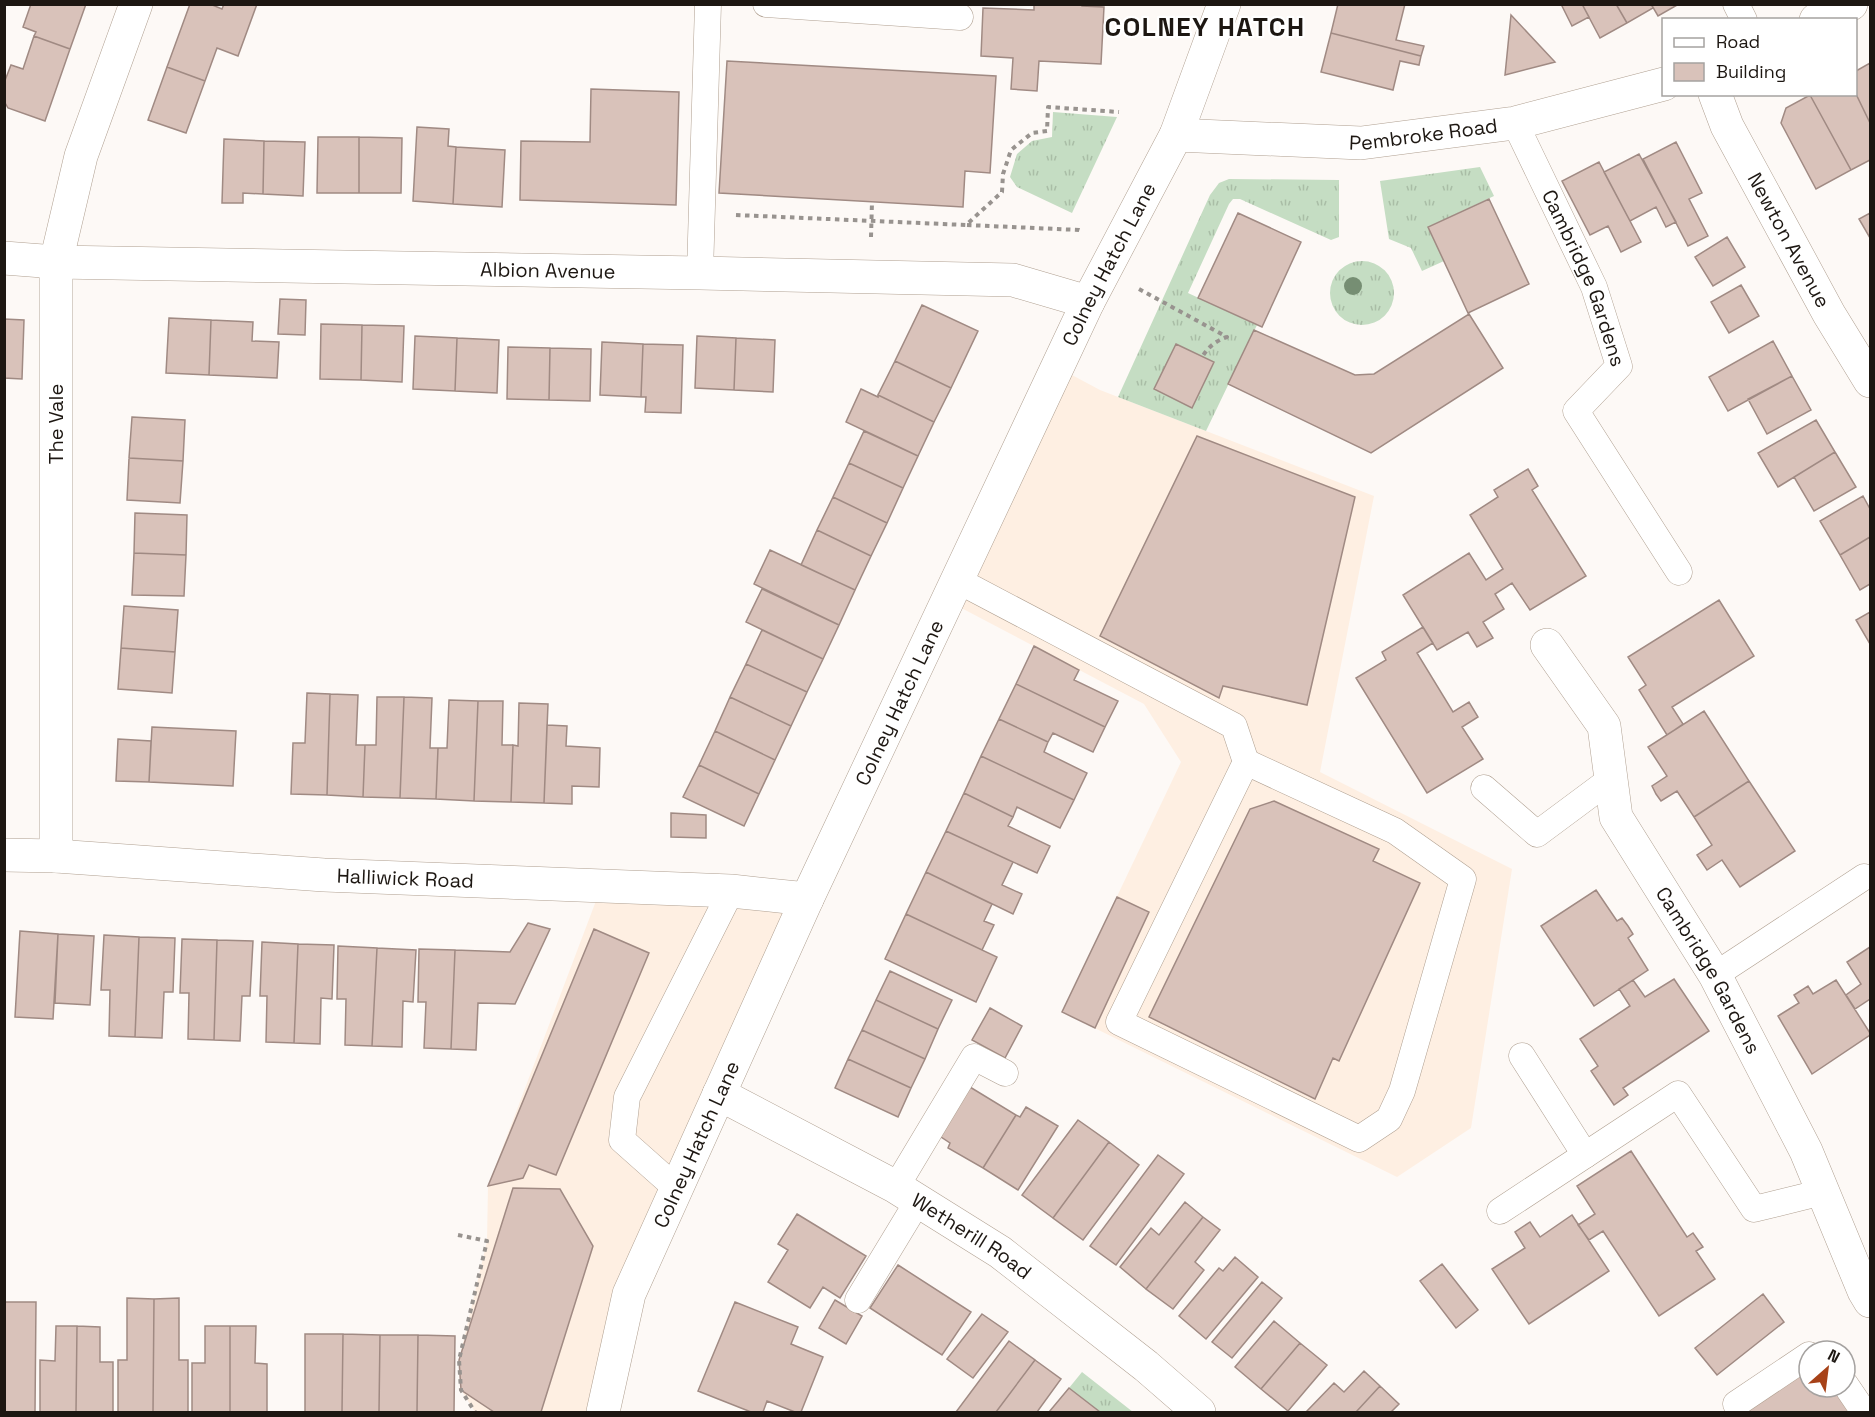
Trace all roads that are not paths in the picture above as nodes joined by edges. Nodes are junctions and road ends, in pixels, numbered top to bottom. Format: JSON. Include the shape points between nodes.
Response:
{"nodes":[{"id":1,"x":136,"y":4,"type":"edge"},
{"id":2,"x":708,"y":4,"type":"edge"},
{"id":3,"x":766,"y":4,"type":"edge"},
{"id":4,"x":1224,"y":4,"type":"edge"},
{"id":5,"x":1736,"y":4,"type":"edge"},
{"id":6,"x":1851,"y":4,"type":"edge"},
{"id":7,"x":960,"y":17,"type":"dead end"},
{"id":8,"x":1743,"y":18,"type":"edge"},
{"id":9,"x":1820,"y":18,"type":"edge"},
{"id":10,"x":1662,"y":85,"type":"edge"},
{"id":11,"x":1716,"y":96,"type":"edge"},
{"id":12,"x":1515,"y":123,"type":"junction"},
{"id":13,"x":1176,"y":135,"type":"junction"},
{"id":14,"x":4,"y":258,"type":"edge"},
{"id":15,"x":56,"y":262,"type":"junction"},
{"id":16,"x":700,"y":273,"type":"junction"},
{"id":17,"x":1088,"y":302,"type":"junction"},
{"id":18,"x":1870,"y":381,"type":"edge"},
{"id":19,"x":1679,"y":572,"type":"dead end"},
{"id":20,"x":957,"y":580,"type":"junction"},
{"id":21,"x":1547,"y":645,"type":"dead end"},
{"id":22,"x":1246,"y":762,"type":"junction"},
{"id":23,"x":1611,"y":779,"type":"junction"},
{"id":24,"x":1484,"y":788,"type":"dead end"},
{"id":25,"x":4,"y":855,"type":"edge"},
{"id":26,"x":56,"y":856,"type":"junction"},
{"id":27,"x":1864,"y":878,"type":"dead end"},
{"id":28,"x":731,"y":891,"type":"junction"},
{"id":29,"x":807,"y":899,"type":"junction"},
{"id":30,"x":1715,"y":975,"type":"junction"},
{"id":31,"x":1522,"y":1056,"type":"dead end"},
{"id":32,"x":1005,"y":1073,"type":"dead end"},
{"id":33,"x":719,"y":1094,"type":"junction"},
{"id":34,"x":1585,"y":1155,"type":"junction"},
{"id":35,"x":676,"y":1188,"type":"junction"},
{"id":36,"x":1823,"y":1192,"type":"junction"},
{"id":37,"x":907,"y":1194,"type":"junction"},
{"id":38,"x":1500,"y":1211,"type":"dead end"},
{"id":39,"x":858,"y":1299,"type":"dead end"},
{"id":40,"x":1870,"y":1301,"type":"edge"},
{"id":41,"x":1797,"y":1363,"type":"edge"},
{"id":42,"x":1855,"y":1399,"type":"edge"},
{"id":43,"x":1736,"y":1404,"type":"dead end"},
{"id":44,"x":603,"y":1413,"type":"edge"},
{"id":45,"x":1199,"y":1413,"type":"edge"},
{"id":46,"x":1864,"y":1413,"type":"edge"}],
"edges":[{"from":1,"to":15,"type":"street","name":"The Vale","via":[[81,156]]},
{"from":2,"to":16,"type":"lane"},
{"from":3,"to":7,"type":"lane"},
{"from":4,"to":13,"type":"street","name":"Colney Hatch Lane"},
{"from":5,"to":8,"type":"lane"},
{"from":6,"to":9,"type":"street"},
{"from":10,"to":12,"type":"street","name":"Pembroke Road"},
{"from":11,"to":18,"type":"street","name":"Newton Avenue","via":[[1727,126],[1828,314]]},
{"from":12,"to":13,"type":"street","name":"Pembroke Road","via":[[1361,143]]},
{"from":12,"to":19,"type":"lane","name":"Cambridge Gardens","via":[[1594,287],[1619,366],[1576,411]]},
{"from":13,"to":17,"type":"street","name":"Colney Hatch Lane"},
{"from":14,"to":15,"type":"street","name":"Albion Avenue"},
{"from":15,"to":16,"type":"street","name":"Albion Avenue"},
{"from":15,"to":26,"type":"street","name":"The Vale"},
{"from":16,"to":17,"type":"street","name":"Albion Avenue","via":[[1013,280]]},
{"from":17,"to":20,"type":"street","name":"Colney Hatch Lane"},
{"from":20,"to":22,"type":"lane","via":[[1234,726]]},
{"from":20,"to":29,"type":"street","name":"Colney Hatch Lane"},
{"from":21,"to":23,"type":"street","name":"Cambridge Gardens","via":[[1604,726]]},
{"from":22,"to":22,"type":"lane","via":[[1395,831],[1463,879],[1402,1091],[1389,1119],[1359,1139],[1119,1022]]},
{"from":23,"to":24,"type":"lane","via":[[1537,834]]},
{"from":23,"to":30,"type":"street","name":"Cambridge Gardens","via":[[1616,817]]},
{"from":25,"to":26,"type":"street","name":"Halliwick Road"},
{"from":26,"to":28,"type":"street","name":"Halliwick Road","via":[[324,874]]},
{"from":27,"to":30,"type":"lane"},
{"from":28,"to":29,"type":"street","name":"Halliwick Road"},
{"from":28,"to":35,"type":"lane","via":[[627,1097],[622,1140]]},
{"from":29,"to":33,"type":"street","name":"Colney Hatch Lane"},
{"from":30,"to":36,"type":"street","name":"Cambridge Gardens","via":[[1806,1151]]},
{"from":31,"to":34,"type":"lane"},
{"from":32,"to":37,"type":"lane","via":[[974,1057]]},
{"from":33,"to":35,"type":"street","name":"Colney Hatch Lane"},
{"from":33,"to":37,"type":"street","name":"Wetherill Road"},
{"from":34,"to":36,"type":"lane","via":[[1678,1094],[1755,1209]]},
{"from":34,"to":38,"type":"lane"},
{"from":35,"to":44,"type":"street","name":"Colney Hatch Lane","via":[[629,1294]]},
{"from":36,"to":40,"type":"street","name":"Cambridge Gardens"},
{"from":37,"to":39,"type":"lane"},
{"from":37,"to":45,"type":"street","name":"Wetherill Road","via":[[1000,1252],[1146,1366]]},
{"from":41,"to":43,"type":"lane"},
{"from":42,"to":46,"type":"lane"}]}
